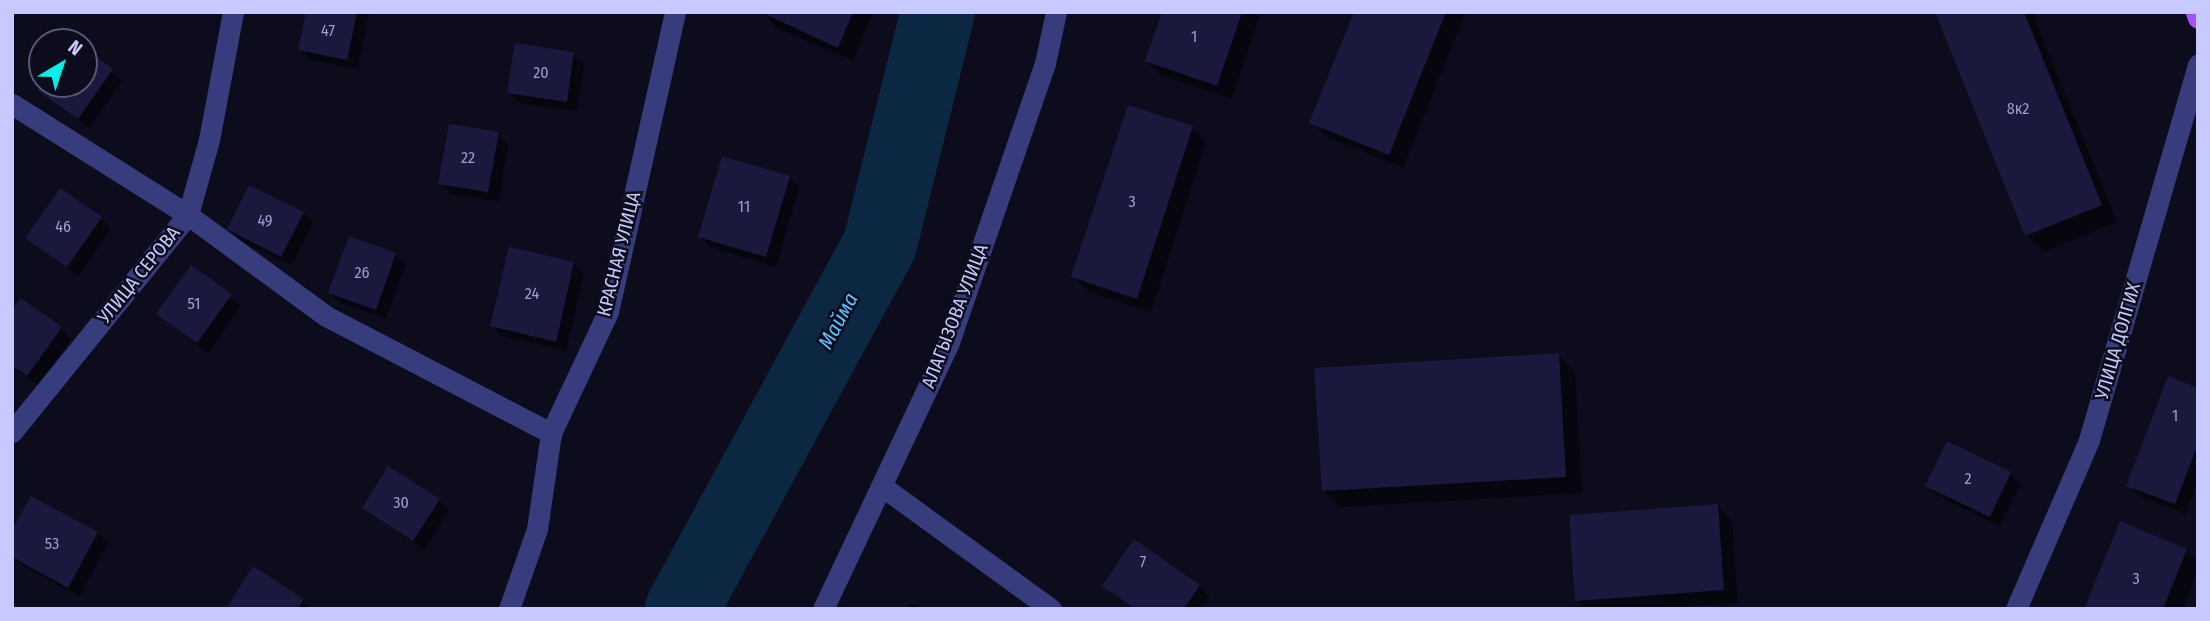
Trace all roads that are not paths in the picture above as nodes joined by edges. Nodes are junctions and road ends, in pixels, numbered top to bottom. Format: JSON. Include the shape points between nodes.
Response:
{"nodes":[{"id":1,"x":233,"y":12,"type":"edge"},
{"id":2,"x":675,"y":12,"type":"edge"},
{"id":3,"x":1056,"y":12,"type":"edge"},
{"id":4,"x":2196,"y":12,"type":"edge"},
{"id":5,"x":2198,"y":18,"type":"edge"},
{"id":6,"x":2198,"y":65,"type":"edge"},
{"id":7,"x":12,"y":104,"type":"edge"},
{"id":8,"x":188,"y":215,"type":"junction"},
{"id":9,"x":12,"y":432,"type":"edge"},
{"id":10,"x":551,"y":433,"type":"junction"},
{"id":11,"x":883,"y":486,"type":"junction"},
{"id":12,"x":509,"y":609,"type":"edge"},
{"id":13,"x":823,"y":609,"type":"edge"},
{"id":14,"x":1051,"y":609,"type":"edge"},
{"id":15,"x":2016,"y":609,"type":"edge"}],
"edges":[{"from":1,"to":8,"type":"street","name":"УЛИЦА СЕРОВА","via":[[209,140]]},
{"from":2,"to":10,"type":"street","name":"КРАСНАЯ УЛИЦА","via":[[608,312]]},
{"from":3,"to":11,"type":"street","name":"АЛАГЫЗОВА УЛИЦА","via":[[1045,63],[949,342]]},
{"from":4,"to":5,"type":"main road"},
{"from":6,"to":15,"type":"street","name":"УЛИЦА ДОЛГИХ","via":[[2089,440]]},
{"from":7,"to":8,"type":"street"},
{"from":8,"to":9,"type":"street","name":"УЛИЦА СЕРОВА"},
{"from":8,"to":10,"type":"street","via":[[326,316]]},
{"from":10,"to":12,"type":"street","name":"КРАСНАЯ УЛИЦА","via":[[537,529]]},
{"from":11,"to":13,"type":"street","name":"АЛАГЫЗОВА УЛИЦА"},
{"from":11,"to":14,"type":"street"}]}
